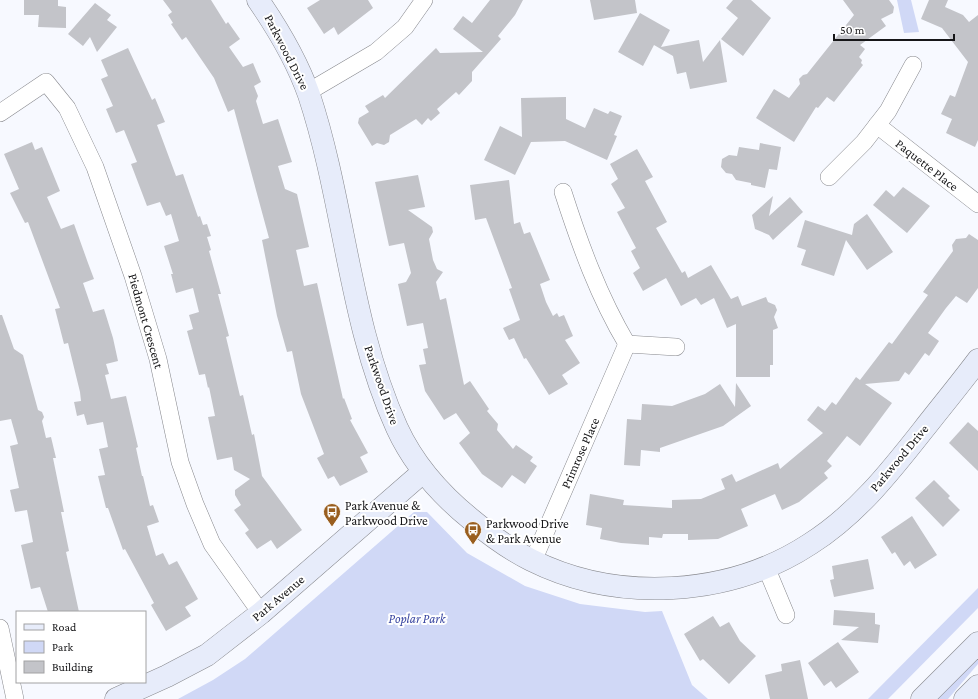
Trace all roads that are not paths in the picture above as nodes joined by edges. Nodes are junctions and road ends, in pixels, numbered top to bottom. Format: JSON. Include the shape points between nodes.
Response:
{"nodes":[{"id":1,"x":258,"y":0,"type":"edge"},
{"id":2,"x":424,"y":0,"type":"edge"},
{"id":3,"x":913,"y":65,"type":"dead end"},
{"id":4,"x":308,"y":92,"type":"junction"},
{"id":5,"x":0,"y":113,"type":"edge"},
{"id":6,"x":877,"y":125,"type":"junction"},
{"id":7,"x":829,"y":177,"type":"dead end"},
{"id":8,"x":563,"y":192,"type":"dead end"},
{"id":9,"x":978,"y":204,"type":"edge"},
{"id":10,"x":627,"y":344,"type":"junction"},
{"id":11,"x":676,"y":346,"type":"dead end"},
{"id":12,"x":977,"y":363,"type":"edge"},
{"id":13,"x":423,"y":472,"type":"junction"},
{"id":14,"x":533,"y":561,"type":"junction"},
{"id":15,"x":766,"y":567,"type":"junction"},
{"id":16,"x":261,"y":613,"type":"junction"},
{"id":17,"x":786,"y":615,"type":"dead end"},
{"id":18,"x":0,"y":628,"type":"edge"},
{"id":19,"x":978,"y":643,"type":"edge"},
{"id":20,"x":978,"y":686,"type":"edge"},
{"id":21,"x":16,"y":699,"type":"edge"},
{"id":22,"x":116,"y":699,"type":"edge"},
{"id":23,"x":922,"y":699,"type":"edge"},
{"id":24,"x":965,"y":699,"type":"edge"}],
"edges":[{"from":1,"to":4,"type":"street","name":"Parkwood Drive","via":[[300,72]]},
{"from":2,"to":4,"type":"street","via":[[405,27],[376,52]]},
{"from":3,"to":6,"type":"street","via":[[888,111]]},
{"from":4,"to":13,"type":"street","name":"Parkwood Drive","via":[[333,186],[368,350],[382,393],[399,432]]},
{"from":5,"to":16,"type":"street","name":"Piedmont Crescent","via":[[46,82],[67,108],[95,167],[133,276],[158,359],[180,462],[195,504],[212,544]]},
{"from":6,"to":7,"type":"street"},
{"from":6,"to":9,"type":"street","name":"Paquette Place"},
{"from":8,"to":10,"type":"street","via":[[608,311]]},
{"from":10,"to":11,"type":"street"},
{"from":10,"to":14,"type":"street","name":"Primrose Place"},
{"from":12,"to":15,"type":"street","name":"Parkwood Drive","via":[[880,485],[829,532],[803,549]]},
{"from":13,"to":14,"type":"street","name":"Parkwood Drive","via":[[458,508],[490,535]]},
{"from":13,"to":16,"type":"street","name":"Park Avenue"},
{"from":14,"to":15,"type":"street","name":"Parkwood Drive","via":[[556,571],[592,581],[643,588],[709,584]]},
{"from":15,"to":17,"type":"street"},
{"from":16,"to":22,"type":"street","name":"Park Avenue","via":[[207,655]]},
{"from":18,"to":21,"type":"street"},
{"from":19,"to":23,"type":"street"},
{"from":20,"to":24,"type":"street"}]}
